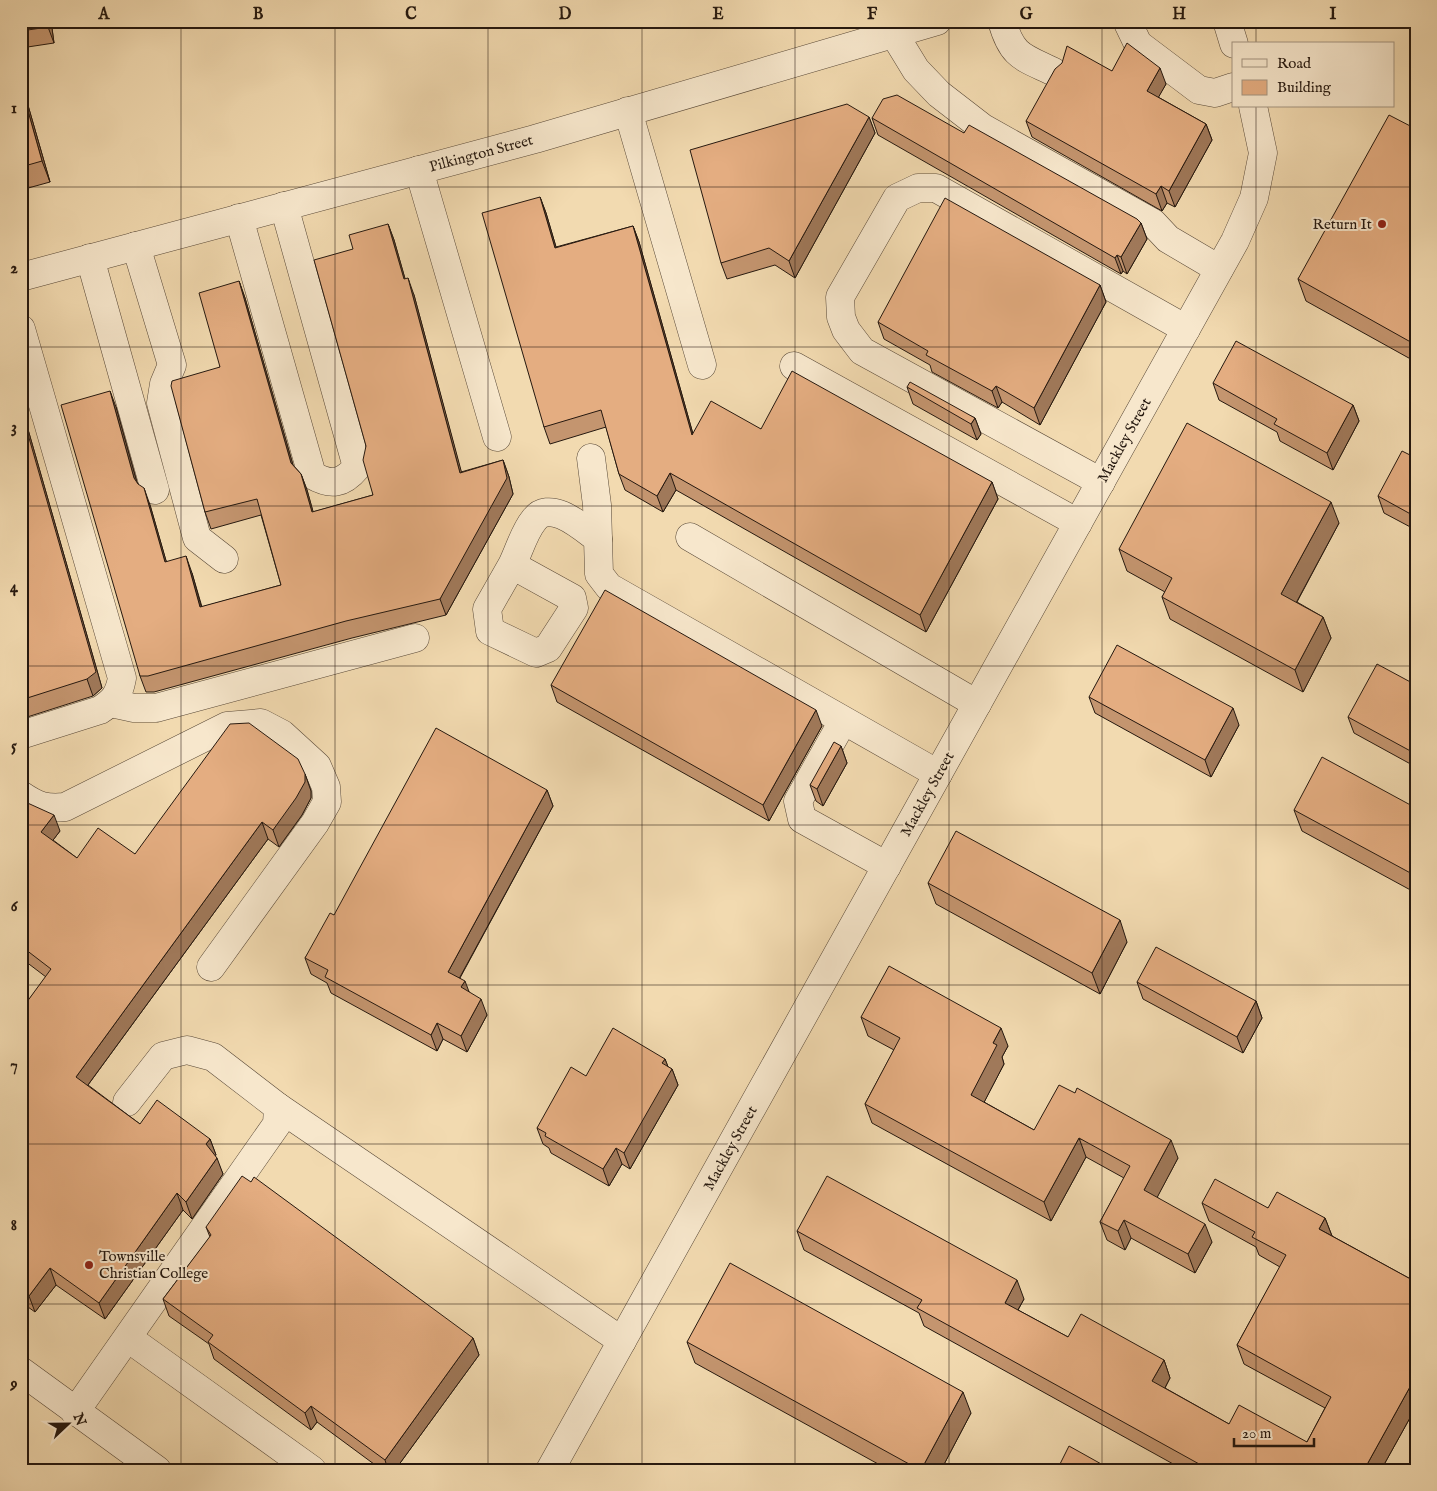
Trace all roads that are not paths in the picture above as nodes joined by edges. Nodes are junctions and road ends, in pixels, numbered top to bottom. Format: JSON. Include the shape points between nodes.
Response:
{"nodes":[{"id":1,"x":938,"y":21,"type":"edge"},
{"id":2,"x":1002,"y":21,"type":"edge"},
{"id":3,"x":1126,"y":21,"type":"edge"},
{"id":4,"x":1227,"y":21,"type":"edge"},
{"id":5,"x":894,"y":34,"type":"junction"},
{"id":6,"x":1233,"y":42,"type":"edge"},
{"id":7,"x":1054,"y":72,"type":"edge"},
{"id":8,"x":1232,"y":88,"type":"edge"},
{"id":9,"x":1253,"y":108,"type":"edge"},
{"id":10,"x":628,"y":112,"type":"junction"},
{"id":11,"x":419,"y":170,"type":"junction"},
{"id":12,"x":284,"y":206,"type":"junction"},
{"id":13,"x":239,"y":218,"type":"junction"},
{"id":14,"x":136,"y":246,"type":"junction"},
{"id":15,"x":90,"y":258,"type":"junction"},
{"id":16,"x":1219,"y":269,"type":"junction"},
{"id":17,"x":21,"y":277,"type":"edge"},
{"id":18,"x":21,"y":330,"type":"edge"},
{"id":19,"x":1186,"y":330,"type":"junction"},
{"id":20,"x":702,"y":365,"type":"dead end"},
{"id":21,"x":794,"y":366,"type":"dead end"},
{"id":22,"x":497,"y":437,"type":"dead end"},
{"id":23,"x":591,"y":458,"type":"dead end"},
{"id":24,"x":1101,"y":482,"type":"junction"},
{"id":25,"x":155,"y":490,"type":"dead end"},
{"id":26,"x":1078,"y":523,"type":"junction"},
{"id":27,"x":690,"y":537,"type":"dead end"},
{"id":28,"x":598,"y":539,"type":"junction"},
{"id":29,"x":224,"y":559,"type":"dead end"},
{"id":30,"x":512,"y":565,"type":"dead end"},
{"id":31,"x":415,"y":638,"type":"dead end"},
{"id":32,"x":111,"y":703,"type":"junction"},
{"id":33,"x":977,"y":704,"type":"junction"},
{"id":34,"x":843,"y":721,"type":"junction"},
{"id":35,"x":21,"y":735,"type":"edge"},
{"id":36,"x":938,"y":774,"type":"junction"},
{"id":37,"x":21,"y":795,"type":"edge"},
{"id":38,"x":887,"y":866,"type":"junction"},
{"id":39,"x":210,"y":967,"type":"dead end"},
{"id":40,"x":127,"y":1102,"type":"dead end"},
{"id":41,"x":278,"y":1107,"type":"junction"},
{"id":42,"x":128,"y":1338,"type":"junction"},
{"id":43,"x":622,"y":1341,"type":"junction"},
{"id":44,"x":21,"y":1371,"type":"edge"},
{"id":45,"x":75,"y":1412,"type":"junction"},
{"id":46,"x":157,"y":1470,"type":"edge"},
{"id":47,"x":312,"y":1470,"type":"edge"},
{"id":48,"x":550,"y":1470,"type":"edge"}],
"edges":[{"from":1,"to":5,"type":"street","name":"Pilkington Street"},
{"from":2,"to":7,"type":"street","via":[[1008,41],[1020,55]]},
{"from":3,"to":8,"type":"street","via":[[1138,44],[1199,90],[1215,93]]},
{"from":4,"to":6,"type":"street"},
{"from":5,"to":10,"type":"street","name":"Pilkington Street"},
{"from":5,"to":16,"type":"street","via":[[916,70],[939,94],[982,128],[1153,224],[1168,239]]},
{"from":9,"to":16,"type":"street","name":"Mackley Street","via":[[1263,154],[1254,198]]},
{"from":10,"to":11,"type":"street","name":"Pilkington Street"},
{"from":10,"to":20,"type":"street"},
{"from":11,"to":12,"type":"street","name":"Pilkington Street"},
{"from":11,"to":22,"type":"street"},
{"from":12,"to":13,"type":"street","name":"Pilkington Street"},
{"from":12,"to":13,"type":"street","via":[[357,467],[343,481],[333,483],[312,475]]},
{"from":13,"to":14,"type":"street","name":"Pilkington Street"},
{"from":14,"to":15,"type":"street","name":"Pilkington Street"},
{"from":14,"to":29,"type":"street","via":[[172,365],[161,403],[198,538]]},
{"from":15,"to":17,"type":"street","name":"Pilkington Street"},
{"from":15,"to":25,"type":"street"},
{"from":16,"to":19,"type":"street","name":"Mackley Street"},
{"from":18,"to":32,"type":"street","via":[[122,678],[119,693]]},
{"from":19,"to":24,"type":"street","name":"Mackley Street"},
{"from":19,"to":24,"type":"street","via":[[936,188],[918,188],[897,198],[840,297],[841,317],[846,330],[862,351]]},
{"from":21,"to":26,"type":"street"},
{"from":23,"to":28,"type":"street"},
{"from":24,"to":26,"type":"street","name":"Mackley Street"},
{"from":26,"to":33,"type":"street","name":"Mackley Street"},
{"from":27,"to":33,"type":"street"},
{"from":28,"to":30,"type":"street","via":[[555,512],[543,513],[534,519]]},
{"from":28,"to":34,"type":"street","via":[[598,574],[609,588]]},
{"from":31,"to":32,"type":"street","via":[[156,708]]},
{"from":32,"to":35,"type":"street","via":[[86,716]]},
{"from":33,"to":36,"type":"street","name":"Mackley Street"},
{"from":34,"to":36,"type":"street"},
{"from":34,"to":38,"type":"street","via":[[798,801],[799,810],[802,819]]},
{"from":36,"to":38,"type":"street","name":"Mackley Street"},
{"from":37,"to":39,"type":"street","via":[[46,808],[65,807],[227,726],[261,723],[282,734],[304,752],[317,766],[326,787],[327,802]]},
{"from":38,"to":43,"type":"street","name":"Mackley Street"},
{"from":40,"to":41,"type":"street","via":[[163,1056],[187,1050],[213,1057]]},
{"from":41,"to":42,"type":"street","via":[[277,1124],[261,1150]]},
{"from":41,"to":43,"type":"street"},
{"from":42,"to":45,"type":"street"},
{"from":42,"to":47,"type":"street"},
{"from":43,"to":48,"type":"street","name":"Mackley Street"},
{"from":44,"to":45,"type":"street"},
{"from":45,"to":46,"type":"street"}]}
